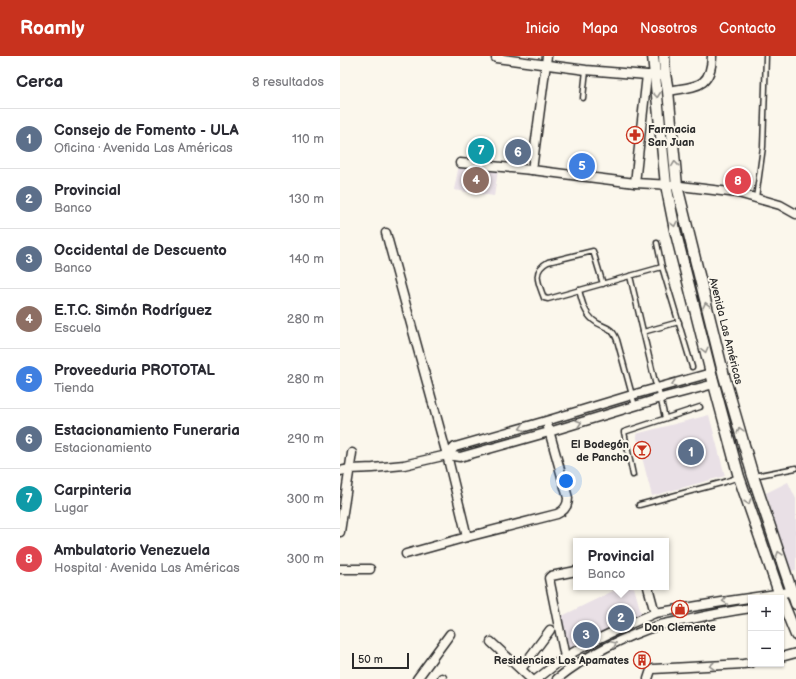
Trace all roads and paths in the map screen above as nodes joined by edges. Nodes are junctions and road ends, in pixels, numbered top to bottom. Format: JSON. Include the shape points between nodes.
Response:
{"nodes":[{"id":1,"x":546,"y":56,"type":"edge"},
{"id":2,"x":653,"y":56,"type":"edge"},
{"id":3,"x":664,"y":56,"type":"edge"},
{"id":4,"x":712,"y":56,"type":"edge"},
{"id":5,"x":766,"y":56,"type":"edge"},
{"id":6,"x":496,"y":58,"type":"dead end"},
{"id":7,"x":545,"y":65,"type":"junction"},
{"id":8,"x":586,"y":70,"type":"junction"},
{"id":9,"x":656,"y":75,"type":"junction"},
{"id":10,"x":668,"y":91,"type":"junction"},
{"id":11,"x":583,"y":98,"type":"dead end"},
{"id":12,"x":460,"y":163,"type":"dead end"},
{"id":13,"x":532,"y":170,"type":"junction"},
{"id":14,"x":635,"y":183,"type":"junction"},
{"id":15,"x":666,"y":185,"type":"junction"},
{"id":16,"x":677,"y":186,"type":"junction"},
{"id":17,"x":756,"y":198,"type":"junction"},
{"id":18,"x":796,"y":214,"type":"edge"},
{"id":19,"x":386,"y":233,"type":"dead end"},
{"id":20,"x":657,"y":243,"type":"dead end"},
{"id":21,"x":662,"y":267,"type":"junction"},
{"id":22,"x":630,"y":276,"type":"junction"},
{"id":23,"x":602,"y":284,"type":"junction"},
{"id":24,"x":579,"y":290,"type":"junction"},
{"id":25,"x":679,"y":322,"type":"junction"},
{"id":26,"x":643,"y":332,"type":"junction"},
{"id":27,"x":692,"y":367,"type":"dead end"},
{"id":28,"x":711,"y":373,"type":"junction"},
{"id":29,"x":714,"y":384,"type":"junction"},
{"id":30,"x":658,"y":388,"type":"junction"},
{"id":31,"x":632,"y":395,"type":"junction"},
{"id":32,"x":660,"y":398,"type":"junction"},
{"id":33,"x":635,"y":406,"type":"junction"},
{"id":34,"x":700,"y":406,"type":"dead end"},
{"id":35,"x":665,"y":418,"type":"junction"},
{"id":36,"x":546,"y":421,"type":"junction"},
{"id":37,"x":549,"y":432,"type":"junction"},
{"id":38,"x":352,"y":453,"type":"dead end"},
{"id":39,"x":447,"y":455,"type":"junction"},
{"id":40,"x":796,"y":468,"type":"edge"},
{"id":41,"x":350,"y":469,"type":"junction"},
{"id":42,"x":340,"y":471,"type":"edge"},
{"id":43,"x":633,"y":475,"type":"dead end"},
{"id":44,"x":753,"y":476,"type":"junction"},
{"id":45,"x":739,"y":477,"type":"junction"},
{"id":46,"x":639,"y":505,"type":"dead end"},
{"id":47,"x":340,"y":532,"type":"edge"},
{"id":48,"x":467,"y":537,"type":"junction"},
{"id":49,"x":406,"y":554,"type":"dead end"},
{"id":50,"x":340,"y":569,"type":"edge"},
{"id":51,"x":370,"y":569,"type":"dead end"},
{"id":52,"x":573,"y":572,"type":"edge"},
{"id":53,"x":649,"y":590,"type":"edge"},
{"id":54,"x":794,"y":591,"type":"edge"},
{"id":55,"x":780,"y":595,"type":"edge"},
{"id":56,"x":784,"y":597,"type":"edge"},
{"id":57,"x":784,"y":600,"type":"edge"},
{"id":58,"x":748,"y":603,"type":"edge"},
{"id":59,"x":796,"y":603,"type":"edge"},
{"id":60,"x":784,"y":606,"type":"edge"},
{"id":61,"x":748,"y":608,"type":"edge"},
{"id":62,"x":655,"y":613,"type":"junction"},
{"id":63,"x":550,"y":630,"type":"dead end"},
{"id":64,"x":450,"y":634,"type":"dead end"},
{"id":65,"x":796,"y":635,"type":"edge"},
{"id":66,"x":491,"y":642,"type":"dead end"},
{"id":67,"x":796,"y":654,"type":"edge"},
{"id":68,"x":784,"y":656,"type":"edge"},
{"id":69,"x":565,"y":657,"type":"junction"},
{"id":70,"x":748,"y":663,"type":"edge"},
{"id":71,"x":521,"y":669,"type":"junction"},
{"id":72,"x":417,"y":679,"type":"edge"},
{"id":73,"x":531,"y":679,"type":"edge"},
{"id":74,"x":537,"y":679,"type":"edge"},
{"id":75,"x":557,"y":679,"type":"edge"},
{"id":76,"x":648,"y":679,"type":"edge"}],
"edges":[{"from":1,"to":7,"type":"street"},
{"from":2,"to":9,"type":"street","name":"Avenida Las Américas"},
{"from":3,"to":9,"type":"street","name":"Avenida Las Américas"},
{"from":4,"to":10,"type":"street","via":[[706,80],[699,86]]},
{"from":5,"to":17,"type":"lane","via":[[764,147]]},
{"from":6,"to":7,"type":"street"},
{"from":7,"to":8,"type":"street"},
{"from":7,"to":13,"type":"street"},
{"from":8,"to":9,"type":"street"},
{"from":8,"to":11,"type":"lane"},
{"from":9,"to":10,"type":"street","name":"Avenida Las Américas"},
{"from":9,"to":14,"type":"street"},
{"from":9,"to":15,"type":"street","name":"Avenida Las Américas","one_way":true},
{"from":16,"to":10,"type":"street","name":"Avenida Las Américas","one_way":true},
{"from":12,"to":13,"type":"street"},
{"from":13,"to":14,"type":"street"},
{"from":14,"to":15,"type":"street"},
{"from":15,"to":16,"type":"street"},
{"from":15,"to":28,"type":"street","name":"Avenida Las Américas","one_way":true},
{"from":16,"to":17,"type":"street","via":[[738,193]]},
{"from":44,"to":16,"type":"street","name":"Avenida Las Américas","one_way":true,"via":[[724,376]]},
{"from":17,"to":18,"type":"street","via":[[780,205]]},
{"from":19,"to":39,"type":"street"},
{"from":20,"to":21,"type":"lane"},
{"from":21,"to":22,"type":"lane"},
{"from":21,"to":25,"type":"lane"},
{"from":22,"to":23,"type":"lane"},
{"from":22,"to":26,"type":"lane"},
{"from":23,"to":24,"type":"lane"},
{"from":23,"to":24,"type":"lane","via":[[593,251],[548,262],[539,269],[537,278],[544,298]]},
{"from":24,"to":31,"type":"lane","via":[[586,311],[592,319],[614,332]]},
{"from":25,"to":26,"type":"lane"},
{"from":25,"to":27,"type":"lane"},
{"from":26,"to":30,"type":"lane"},
{"from":28,"to":29,"type":"street","name":"Avenida Las Américas"},
{"from":28,"to":30,"type":"street","one_way":true},
{"from":29,"to":32,"type":"street"},
{"from":29,"to":45,"type":"street","name":"Avenida Las Américas"},
{"from":30,"to":31,"type":"street"},
{"from":30,"to":32,"type":"lane"},
{"from":31,"to":33,"type":"lane"},
{"from":31,"to":36,"type":"street"},
{"from":32,"to":33,"type":"street"},
{"from":32,"to":35,"type":"lane"},
{"from":37,"to":33,"type":"street","one_way":true},
{"from":34,"to":35,"type":"lane"},
{"from":35,"to":43,"type":"lane","via":[[624,432]]},
{"from":36,"to":37,"type":"street"},
{"from":36,"to":39,"type":"street","one_way":true,"via":[[455,447]]},
{"from":37,"to":39,"type":"street","via":[[460,457]]},
{"from":37,"to":48,"type":"street","via":[[568,498],[564,510]]},
{"from":38,"to":41,"type":"street"},
{"from":39,"to":41,"type":"street","via":[[404,464]]},
{"from":39,"to":48,"type":"street"},
{"from":40,"to":44,"type":"lane"},
{"from":41,"to":42,"type":"street"},
{"from":41,"to":47,"type":"street"},
{"from":54,"to":44,"type":"street","name":"Avenida Las Américas","one_way":true},
{"from":45,"to":46,"type":"lane"},
{"from":45,"to":55,"type":"street","name":"Avenida Las Américas","one_way":true},
{"from":48,"to":49,"type":"street"},
{"from":50,"to":51,"type":"street"},
{"from":52,"to":69,"type":"street","via":[[549,578]]},
{"from":53,"to":62,"type":"street"},
{"from":54,"to":56,"type":"street"},
{"from":54,"to":59,"type":"street","name":"Avenida Las Américas"},
{"from":57,"to":59,"type":"street"},
{"from":58,"to":62,"type":"street","one_way":true},
{"from":60,"to":65,"type":"street","name":"Avenida Las Américas"},
{"from":75,"to":61,"type":"street","one_way":true,"via":[[599,651],[661,625]]},
{"from":62,"to":69,"type":"street","via":[[611,632]]},
{"from":63,"to":71,"type":"street"},
{"from":64,"to":72,"type":"street"},
{"from":66,"to":71,"type":"street"},
{"from":67,"to":68,"type":"street"},
{"from":69,"to":74,"type":"street"},
{"from":70,"to":76,"type":"street","one_way":true,"via":[[653,669]]},
{"from":71,"to":73,"type":"street"}]}
